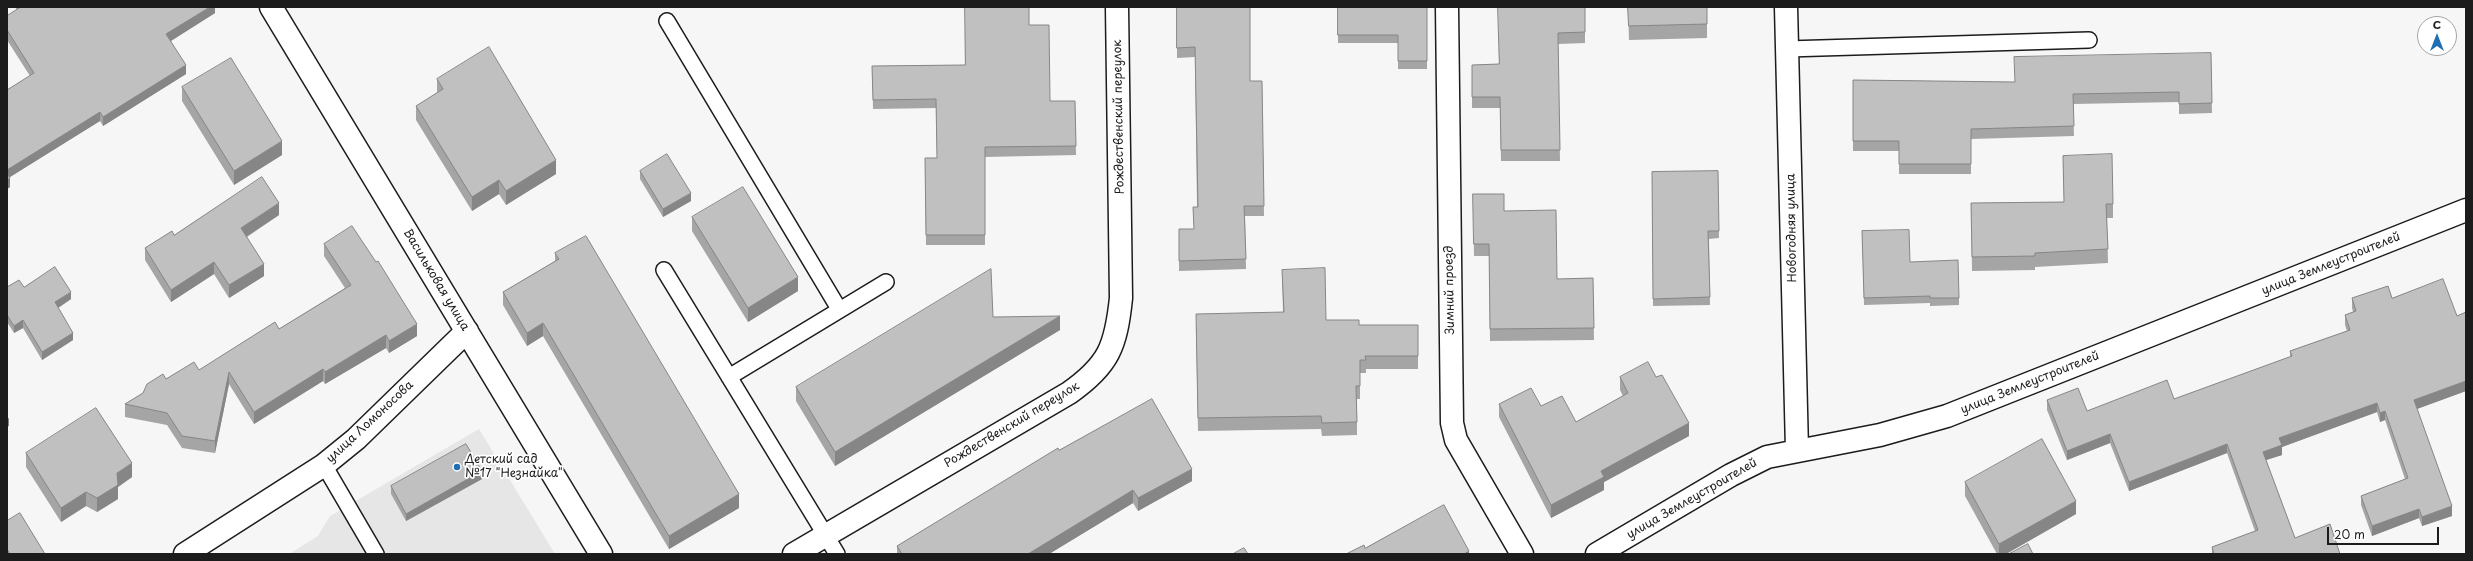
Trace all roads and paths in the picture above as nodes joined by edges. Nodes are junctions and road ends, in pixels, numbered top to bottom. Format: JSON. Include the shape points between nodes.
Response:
{"nodes":[{"id":1,"x":271,"y":7,"type":"edge"},
{"id":2,"x":1118,"y":7,"type":"edge"},
{"id":3,"x":1447,"y":7,"type":"edge"},
{"id":4,"x":1786,"y":7,"type":"edge"},
{"id":5,"x":667,"y":21,"type":"dead end"},
{"id":6,"x":2089,"y":40,"type":"dead end"},
{"id":7,"x":1787,"y":49,"type":"junction"},
{"id":8,"x":2466,"y":210,"type":"edge"},
{"id":9,"x":664,"y":270,"type":"dead end"},
{"id":10,"x":886,"y":282,"type":"dead end"},
{"id":11,"x":839,"y":309,"type":"junction"},
{"id":12,"x":467,"y":331,"type":"junction"},
{"id":13,"x":729,"y":377,"type":"junction"},
{"id":14,"x":1797,"y":450,"type":"junction"},
{"id":15,"x":324,"y":465,"type":"junction"},
{"id":16,"x":826,"y":535,"type":"junction"},
{"id":17,"x":185,"y":554,"type":"edge"},
{"id":18,"x":376,"y":554,"type":"edge"},
{"id":19,"x":601,"y":554,"type":"edge"},
{"id":20,"x":794,"y":554,"type":"edge"},
{"id":21,"x":837,"y":554,"type":"edge"},
{"id":22,"x":1522,"y":554,"type":"edge"},
{"id":23,"x":1597,"y":554,"type":"edge"}],
"edges":[{"from":1,"to":12,"type":"street","name":"Васильковая улица"},
{"from":2,"to":16,"type":"street","name":"Рождественский переулок","via":[[1121,298],[1113,344],[1102,365],[1069,393]]},
{"from":3,"to":22,"type":"street","name":"Зимний проезд","via":[[1452,423],[1456,440]]},
{"from":4,"to":7,"type":"street","name":"Новогодняя улица"},
{"from":5,"to":11,"type":"lane"},
{"from":6,"to":7,"type":"lane"},
{"from":7,"to":14,"type":"street","name":"Новогодняя улица"},
{"from":8,"to":14,"type":"street","name":"улица Землеустроителей","via":[[1947,416],[1880,434]]},
{"from":9,"to":13,"type":"lane"},
{"from":10,"to":11,"type":"lane"},
{"from":11,"to":13,"type":"lane"},
{"from":12,"to":15,"type":"street","name":"улица Ломоносова","via":[[356,439]]},
{"from":12,"to":19,"type":"street","name":"Васильковая улица"},
{"from":13,"to":16,"type":"lane"},
{"from":14,"to":23,"type":"street","name":"улица Землеустроителей","via":[[1767,457],[1731,474]]},
{"from":15,"to":17,"type":"street","name":"улица Ломоносова"},
{"from":15,"to":18,"type":"lane"},
{"from":16,"to":20,"type":"street","name":"Рождественский переулок"},
{"from":16,"to":21,"type":"lane"}]}
